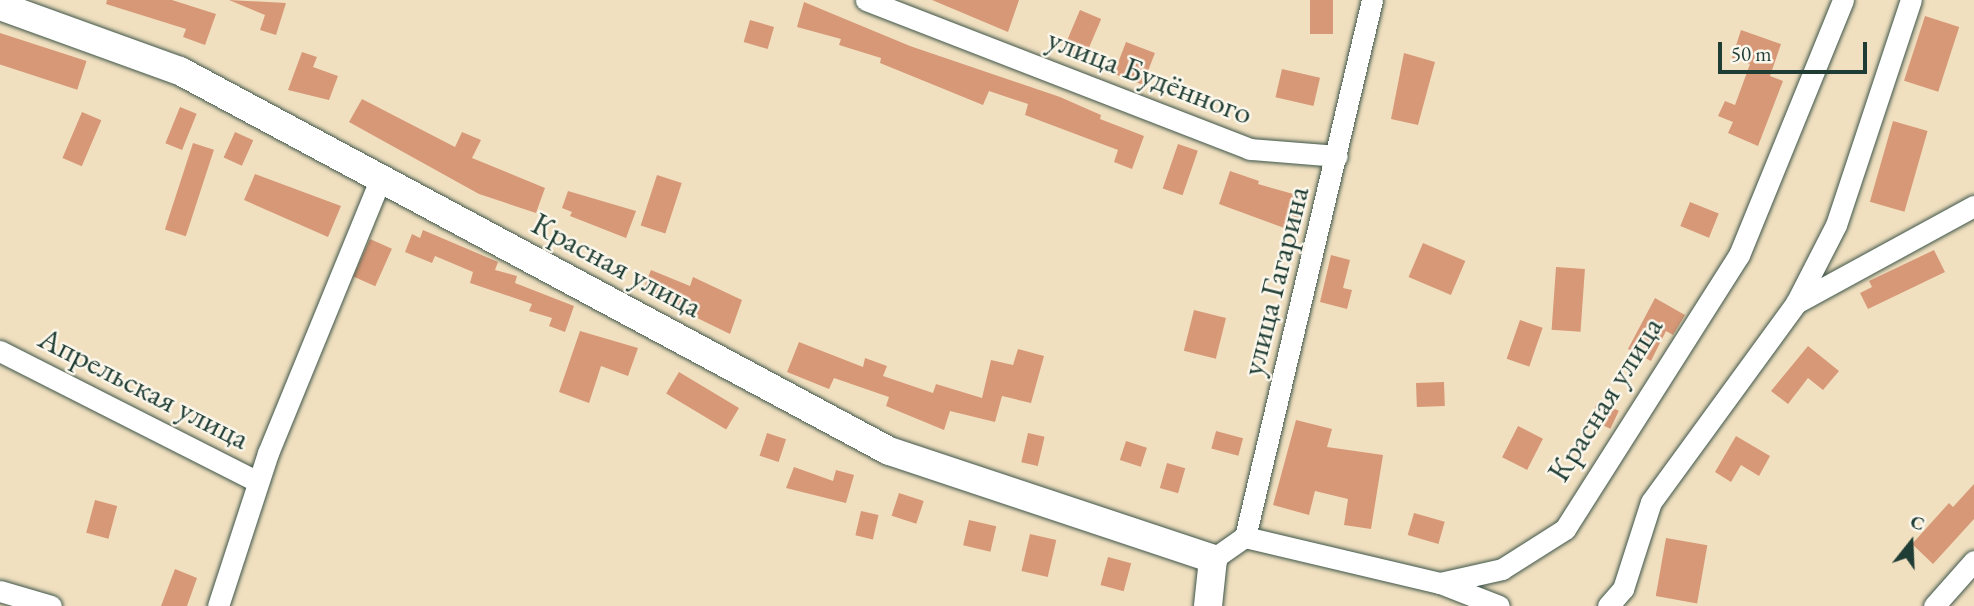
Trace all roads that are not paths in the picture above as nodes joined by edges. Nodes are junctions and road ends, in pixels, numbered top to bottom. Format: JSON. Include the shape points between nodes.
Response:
{"nodes":[{"id":1,"x":866,"y":0,"type":"edge"},
{"id":2,"x":1372,"y":0,"type":"edge"},
{"id":3,"x":1843,"y":0,"type":"edge"},
{"id":4,"x":1911,"y":0,"type":"edge"},
{"id":5,"x":0,"y":6,"type":"edge"},
{"id":6,"x":1337,"y":156,"type":"junction"},
{"id":7,"x":382,"y":178,"type":"junction"},
{"id":8,"x":1974,"y":206,"type":"edge"},
{"id":9,"x":1796,"y":303,"type":"junction"},
{"id":10,"x":0,"y":351,"type":"edge"},
{"id":11,"x":258,"y":482,"type":"junction"},
{"id":12,"x":1245,"y":537,"type":"junction"},
{"id":13,"x":1213,"y":559,"type":"junction"},
{"id":14,"x":1974,"y":561,"type":"edge"},
{"id":15,"x":1440,"y":583,"type":"junction"},
{"id":16,"x":0,"y":591,"type":"edge"},
{"id":17,"x":51,"y":606,"type":"edge"},
{"id":18,"x":218,"y":606,"type":"edge"},
{"id":19,"x":1208,"y":606,"type":"edge"},
{"id":20,"x":1499,"y":606,"type":"edge"},
{"id":21,"x":1608,"y":606,"type":"edge"},
{"id":22,"x":1934,"y":606,"type":"edge"}],
"edges":[{"from":1,"to":6,"type":"street","name":"улица Будённого","via":[[1250,149]]},
{"from":2,"to":6,"type":"street","name":"улица Гагарина"},
{"from":3,"to":15,"type":"street","name":"Красная улица","via":[[1739,255],[1565,529],[1502,569]]},
{"from":4,"to":9,"type":"street","via":[[1836,225]]},
{"from":5,"to":7,"type":"main road","name":"Красная улица","via":[[180,71]]},
{"from":6,"to":12,"type":"street","name":"улица Гагарина"},
{"from":7,"to":11,"type":"street"},
{"from":7,"to":13,"type":"main road","name":"Красная улица","via":[[889,451]]},
{"from":8,"to":9,"type":"street"},
{"from":9,"to":21,"type":"street","via":[[1651,502],[1623,589]]},
{"from":10,"to":11,"type":"street","name":"Апрельская улица"},
{"from":11,"to":18,"type":"street"},
{"from":12,"to":13,"type":"street"},
{"from":12,"to":15,"type":"street","name":"Красная улица"},
{"from":13,"to":19,"type":"main road"},
{"from":14,"to":22,"type":"street"},
{"from":15,"to":20,"type":"street"},
{"from":16,"to":17,"type":"street"}]}
